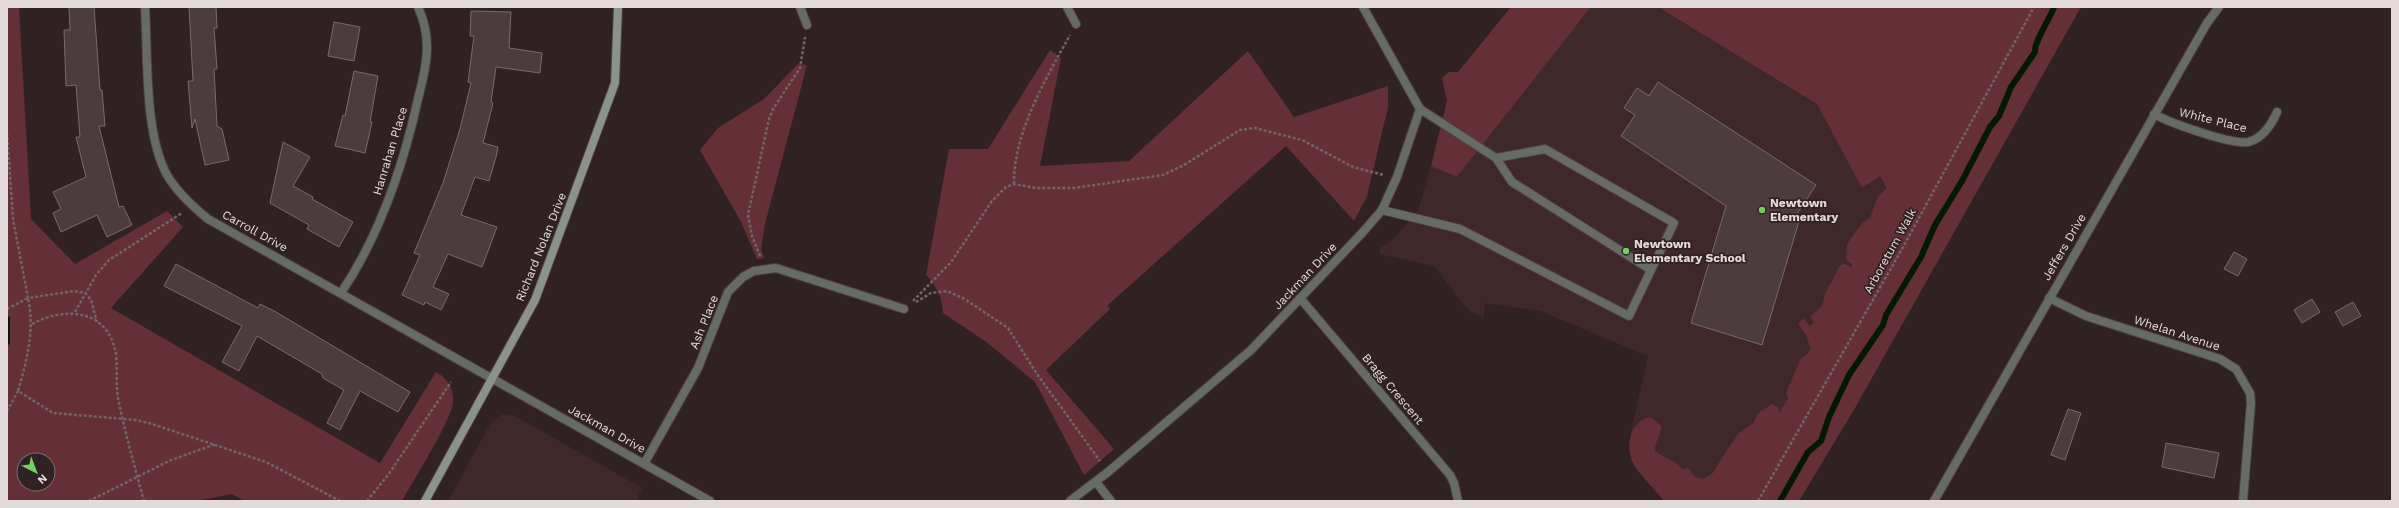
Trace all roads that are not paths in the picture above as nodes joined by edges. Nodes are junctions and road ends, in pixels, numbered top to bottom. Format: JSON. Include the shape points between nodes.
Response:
{"nodes":[{"id":1,"x":145,"y":7,"type":"edge"},
{"id":2,"x":418,"y":7,"type":"edge"},
{"id":3,"x":618,"y":7,"type":"edge"},
{"id":4,"x":800,"y":7,"type":"edge"},
{"id":5,"x":1067,"y":7,"type":"edge"},
{"id":6,"x":1363,"y":7,"type":"edge"},
{"id":7,"x":2220,"y":7,"type":"edge"},
{"id":8,"x":1076,"y":24,"type":"road end"},
{"id":9,"x":807,"y":25,"type":"road end"},
{"id":10,"x":1420,"y":109,"type":"junction"},
{"id":11,"x":2277,"y":112,"type":"dead end"},
{"id":12,"x":2154,"y":114,"type":"junction"},
{"id":13,"x":1496,"y":158,"type":"junction"},
{"id":14,"x":1382,"y":210,"type":"junction"},
{"id":15,"x":1651,"y":270,"type":"junction"},
{"id":16,"x":341,"y":293,"type":"junction"},
{"id":17,"x":1300,"y":298,"type":"junction"},
{"id":18,"x":2049,"y":298,"type":"junction"},
{"id":19,"x":904,"y":309,"type":"road end"},
{"id":20,"x":492,"y":379,"type":"junction"},
{"id":21,"x":644,"y":464,"type":"junction"},
{"id":22,"x":1096,"y":482,"type":"junction"},
{"id":23,"x":425,"y":501,"type":"edge"},
{"id":24,"x":710,"y":501,"type":"edge"},
{"id":25,"x":1070,"y":501,"type":"edge"},
{"id":26,"x":1112,"y":501,"type":"edge"},
{"id":27,"x":1458,"y":501,"type":"edge"},
{"id":28,"x":1934,"y":501,"type":"edge"},
{"id":29,"x":2243,"y":501,"type":"edge"}],
"edges":[{"from":1,"to":16,"type":"street","name":"Carroll Drive","via":[[151,122],[157,151],[167,176],[190,204],[208,219]]},
{"from":2,"to":16,"type":"street","name":"Hanrahan Place","via":[[424,21],[427,50],[409,137],[392,192],[376,231]]},
{"from":3,"to":20,"type":"main road","name":"Richard Nolan Drive","via":[[615,83],[535,300]]},
{"from":4,"to":9,"type":"street"},
{"from":5,"to":8,"type":"street"},
{"from":6,"to":10,"type":"street"},
{"from":7,"to":12,"type":"street","name":"Jeffers Drive","via":[[2207,23]]},
{"from":10,"to":13,"type":"street"},
{"from":10,"to":14,"type":"street","name":"Jackman Drive","via":[[1397,177]]},
{"from":11,"to":12,"type":"street","name":"White Place","via":[[2263,133],[2253,140],[2242,142],[2176,124]]},
{"from":12,"to":18,"type":"street","name":"Jeffers Drive"},
{"from":13,"to":15,"type":"street","via":[[1512,182]]},
{"from":13,"to":15,"type":"street","via":[[1545,149],[1674,223]]},
{"from":14,"to":15,"type":"street","via":[[1460,229],[1629,316]]},
{"from":14,"to":17,"type":"street","name":"Jackman Drive"},
{"from":16,"to":20,"type":"street","name":"Carroll Drive"},
{"from":17,"to":22,"type":"street","name":"Jackman Drive","via":[[1251,350]]},
{"from":17,"to":27,"type":"street","name":"Bragg Crescent","via":[[1450,475],[1456,487]]},
{"from":18,"to":28,"type":"street","name":"Jeffers Drive"},
{"from":18,"to":29,"type":"street","name":"Whelan Avenue","via":[[2086,316],[2220,359],[2236,369],[2247,385],[2251,404]]},
{"from":19,"to":21,"type":"street","name":"Ash Place","via":[[788,271],[766,268],[743,277],[728,292],[698,368]]},
{"from":20,"to":21,"type":"street","name":"Jackman Drive"},
{"from":20,"to":23,"type":"main road","name":"Richard Nolan Drive"},
{"from":21,"to":24,"type":"street","name":"Jackman Drive"},
{"from":22,"to":25,"type":"street","name":"Jackman Drive"},
{"from":22,"to":26,"type":"street"}]}
